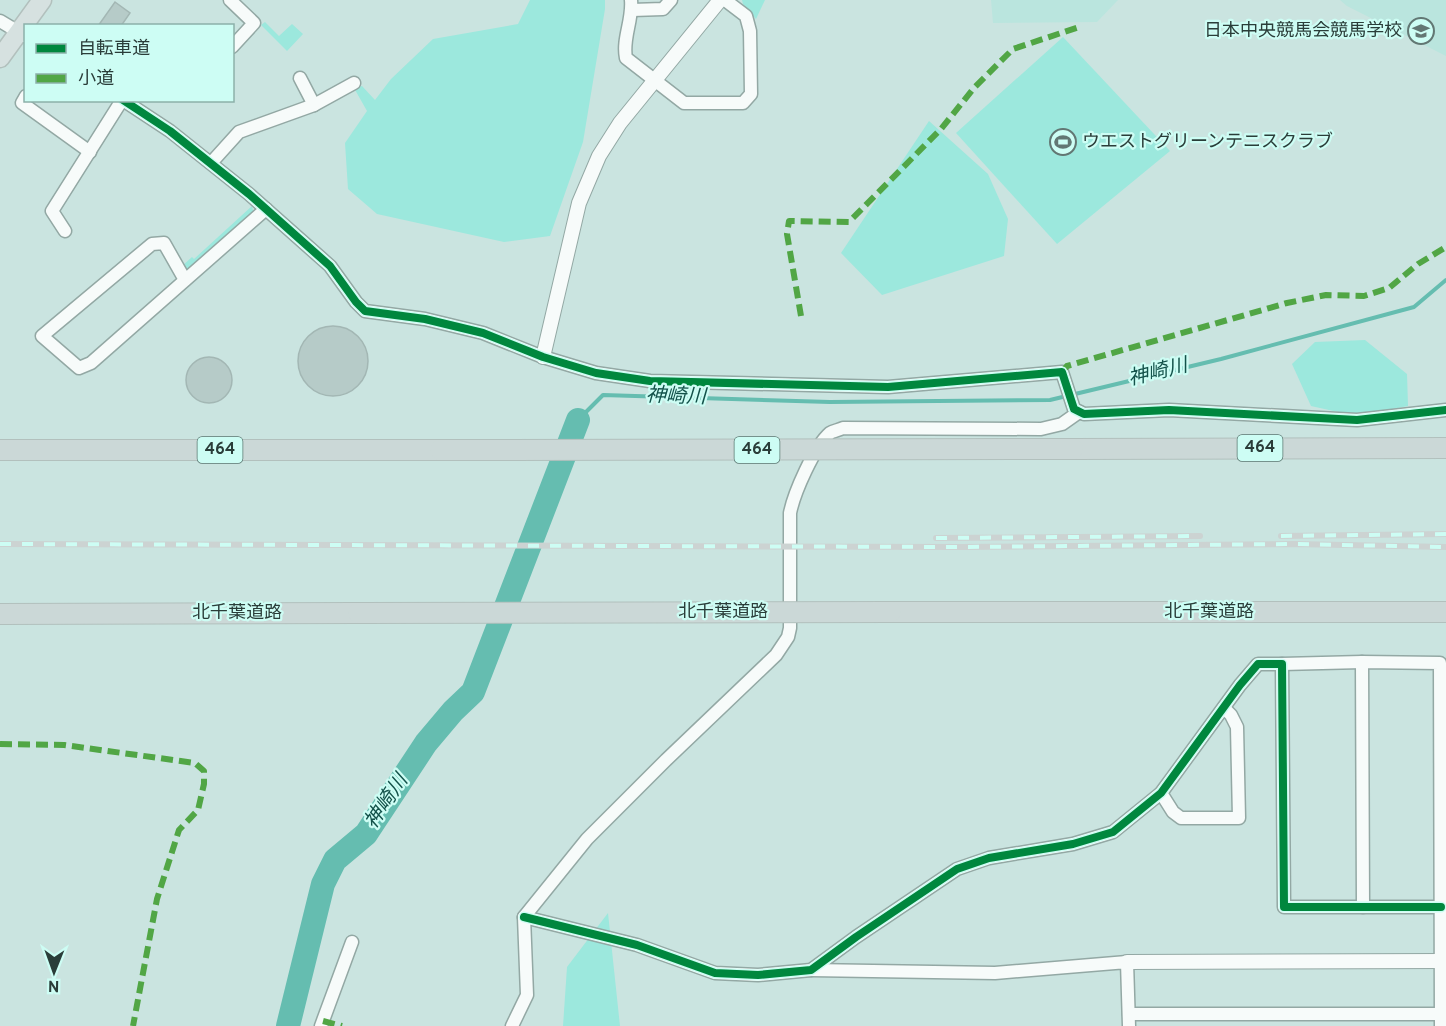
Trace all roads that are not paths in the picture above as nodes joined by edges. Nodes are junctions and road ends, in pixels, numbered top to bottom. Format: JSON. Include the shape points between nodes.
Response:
{"nodes":[{"id":1,"x":42,"y":0,"type":"edge"},
{"id":2,"x":230,"y":0,"type":"edge"},
{"id":3,"x":671,"y":0,"type":"edge"},
{"id":4,"x":720,"y":0,"type":"edge"},
{"id":5,"x":726,"y":0,"type":"edge"},
{"id":6,"x":631,"y":5,"type":"edge"},
{"id":7,"x":0,"y":21,"type":"edge"},
{"id":8,"x":28,"y":24,"type":"edge"},
{"id":9,"x":22,"y":35,"type":"edge"},
{"id":10,"x":234,"y":45,"type":"edge"},
{"id":11,"x":0,"y":58,"type":"edge"},
{"id":12,"x":300,"y":78,"type":"dead end"},
{"id":13,"x":656,"y":81,"type":"junction"},
{"id":14,"x":354,"y":83,"type":"dead end"},
{"id":15,"x":24,"y":100,"type":"edge"},
{"id":16,"x":122,"y":102,"type":"edge"},
{"id":17,"x":126,"y":102,"type":"edge"},
{"id":18,"x":314,"y":105,"type":"junction"},
{"id":19,"x":90,"y":152,"type":"junction"},
{"id":20,"x":211,"y":163,"type":"junction"},
{"id":21,"x":266,"y":209,"type":"junction"},
{"id":22,"x":65,"y":231,"type":"dead end"},
{"id":23,"x":185,"y":280,"type":"junction"},
{"id":24,"x":543,"y":357,"type":"junction"},
{"id":25,"x":1076,"y":408,"type":"junction"},
{"id":26,"x":1446,"y":410,"type":"edge"},
{"id":27,"x":1446,"y":448,"type":"edge"},
{"id":28,"x":0,"y":450,"type":"edge"},
{"id":29,"x":1446,"y":612,"type":"edge"},
{"id":30,"x":0,"y":614,"type":"edge"},
{"id":31,"x":1362,"y":662,"type":"junction"},
{"id":32,"x":1282,"y":664,"type":"junction"},
{"id":33,"x":1224,"y":708,"type":"junction"},
{"id":34,"x":1161,"y":793,"type":"junction"},
{"id":35,"x":1363,"y":907,"type":"junction"},
{"id":36,"x":1441,"y":908,"type":"junction"},
{"id":37,"x":524,"y":917,"type":"junction"},
{"id":38,"x":352,"y":942,"type":"dead end"},
{"id":39,"x":1444,"y":961,"type":"edge"},
{"id":40,"x":1127,"y":962,"type":"junction"},
{"id":41,"x":811,"y":970,"type":"junction"},
{"id":42,"x":1443,"y":1019,"type":"edge"},
{"id":43,"x":1129,"y":1020,"type":"edge"},
{"id":44,"x":1206,"y":1020,"type":"edge"},
{"id":45,"x":1276,"y":1020,"type":"edge"},
{"id":46,"x":1347,"y":1020,"type":"edge"},
{"id":47,"x":321,"y":1026,"type":"edge"},
{"id":48,"x":512,"y":1026,"type":"edge"}],
"edges":[{"from":1,"to":8,"type":"main road"},
{"from":2,"to":10,"type":"street","via":[[254,22]]},
{"from":3,"to":6,"type":"street","via":[[663,9]]},
{"from":4,"to":13,"type":"street"},
{"from":5,"to":13,"type":"street","via":[[746,16],[750,31],[751,94],[743,103],[684,103]]},
{"from":6,"to":13,"type":"street","via":[[626,58]]},
{"from":7,"to":9,"type":"street"},
{"from":9,"to":11,"type":"main road"},
{"from":12,"to":18,"type":"street"},
{"from":13,"to":24,"type":"street","via":[[620,123],[599,156],[579,203]]},
{"from":14,"to":18,"type":"street"},
{"from":15,"to":19,"type":"street","via":[[22,103]]},
{"from":16,"to":19,"type":"street"},
{"from":17,"to":20,"type":"street"},
{"from":18,"to":20,"type":"street","via":[[239,132]]},
{"from":19,"to":22,"type":"street","via":[[52,212]]},
{"from":20,"to":21,"type":"street"},
{"from":21,"to":23,"type":"street"},
{"from":21,"to":24,"type":"street","via":[[330,266],[365,310],[483,333]]},
{"from":23,"to":23,"type":"street","via":[[91,363],[79,368],[42,336],[152,244],[164,243]]},
{"from":24,"to":25,"type":"street","via":[[596,373],[650,381],[888,387],[1062,372]]},
{"from":25,"to":26,"type":"street","via":[[1084,414],[1169,410],[1357,420]]},
{"from":25,"to":37,"type":"street","via":[[1062,424],[1041,429],[843,428],[830,433],[812,459],[792,501],[790,628],[784,645],[586,839]]},
{"from":27,"to":28,"type":"highway","number":"464","bridge":true},
{"from":29,"to":30,"type":"highway","name":"北千葉道路","bridge":true},
{"from":31,"to":32,"type":"street"},
{"from":31,"to":35,"type":"street"},
{"from":31,"to":36,"type":"street","via":[[1440,663]]},
{"from":32,"to":33,"type":"street","via":[[1258,664]]},
{"from":32,"to":35,"type":"street","via":[[1284,907]]},
{"from":33,"to":34,"type":"street"},
{"from":33,"to":34,"type":"street","via":[[1237,727],[1239,818],[1181,818]]},
{"from":34,"to":41,"type":"street","via":[[1113,832],[1073,844],[989,858],[957,869]]},
{"from":35,"to":36,"type":"street"},
{"from":36,"to":39,"type":"street"},
{"from":37,"to":41,"type":"street","via":[[637,945],[715,973],[758,975]]},
{"from":37,"to":48,"type":"street","via":[[527,995]]},
{"from":38,"to":47,"type":"street"},
{"from":39,"to":40,"type":"street"},
{"from":39,"to":42,"type":"street"},
{"from":40,"to":41,"type":"street","via":[[995,973]]},
{"from":40,"to":43,"type":"street"},
{"from":42,"to":46,"type":"street"},
{"from":43,"to":44,"type":"street"},
{"from":44,"to":45,"type":"street"},
{"from":45,"to":46,"type":"street"}]}
